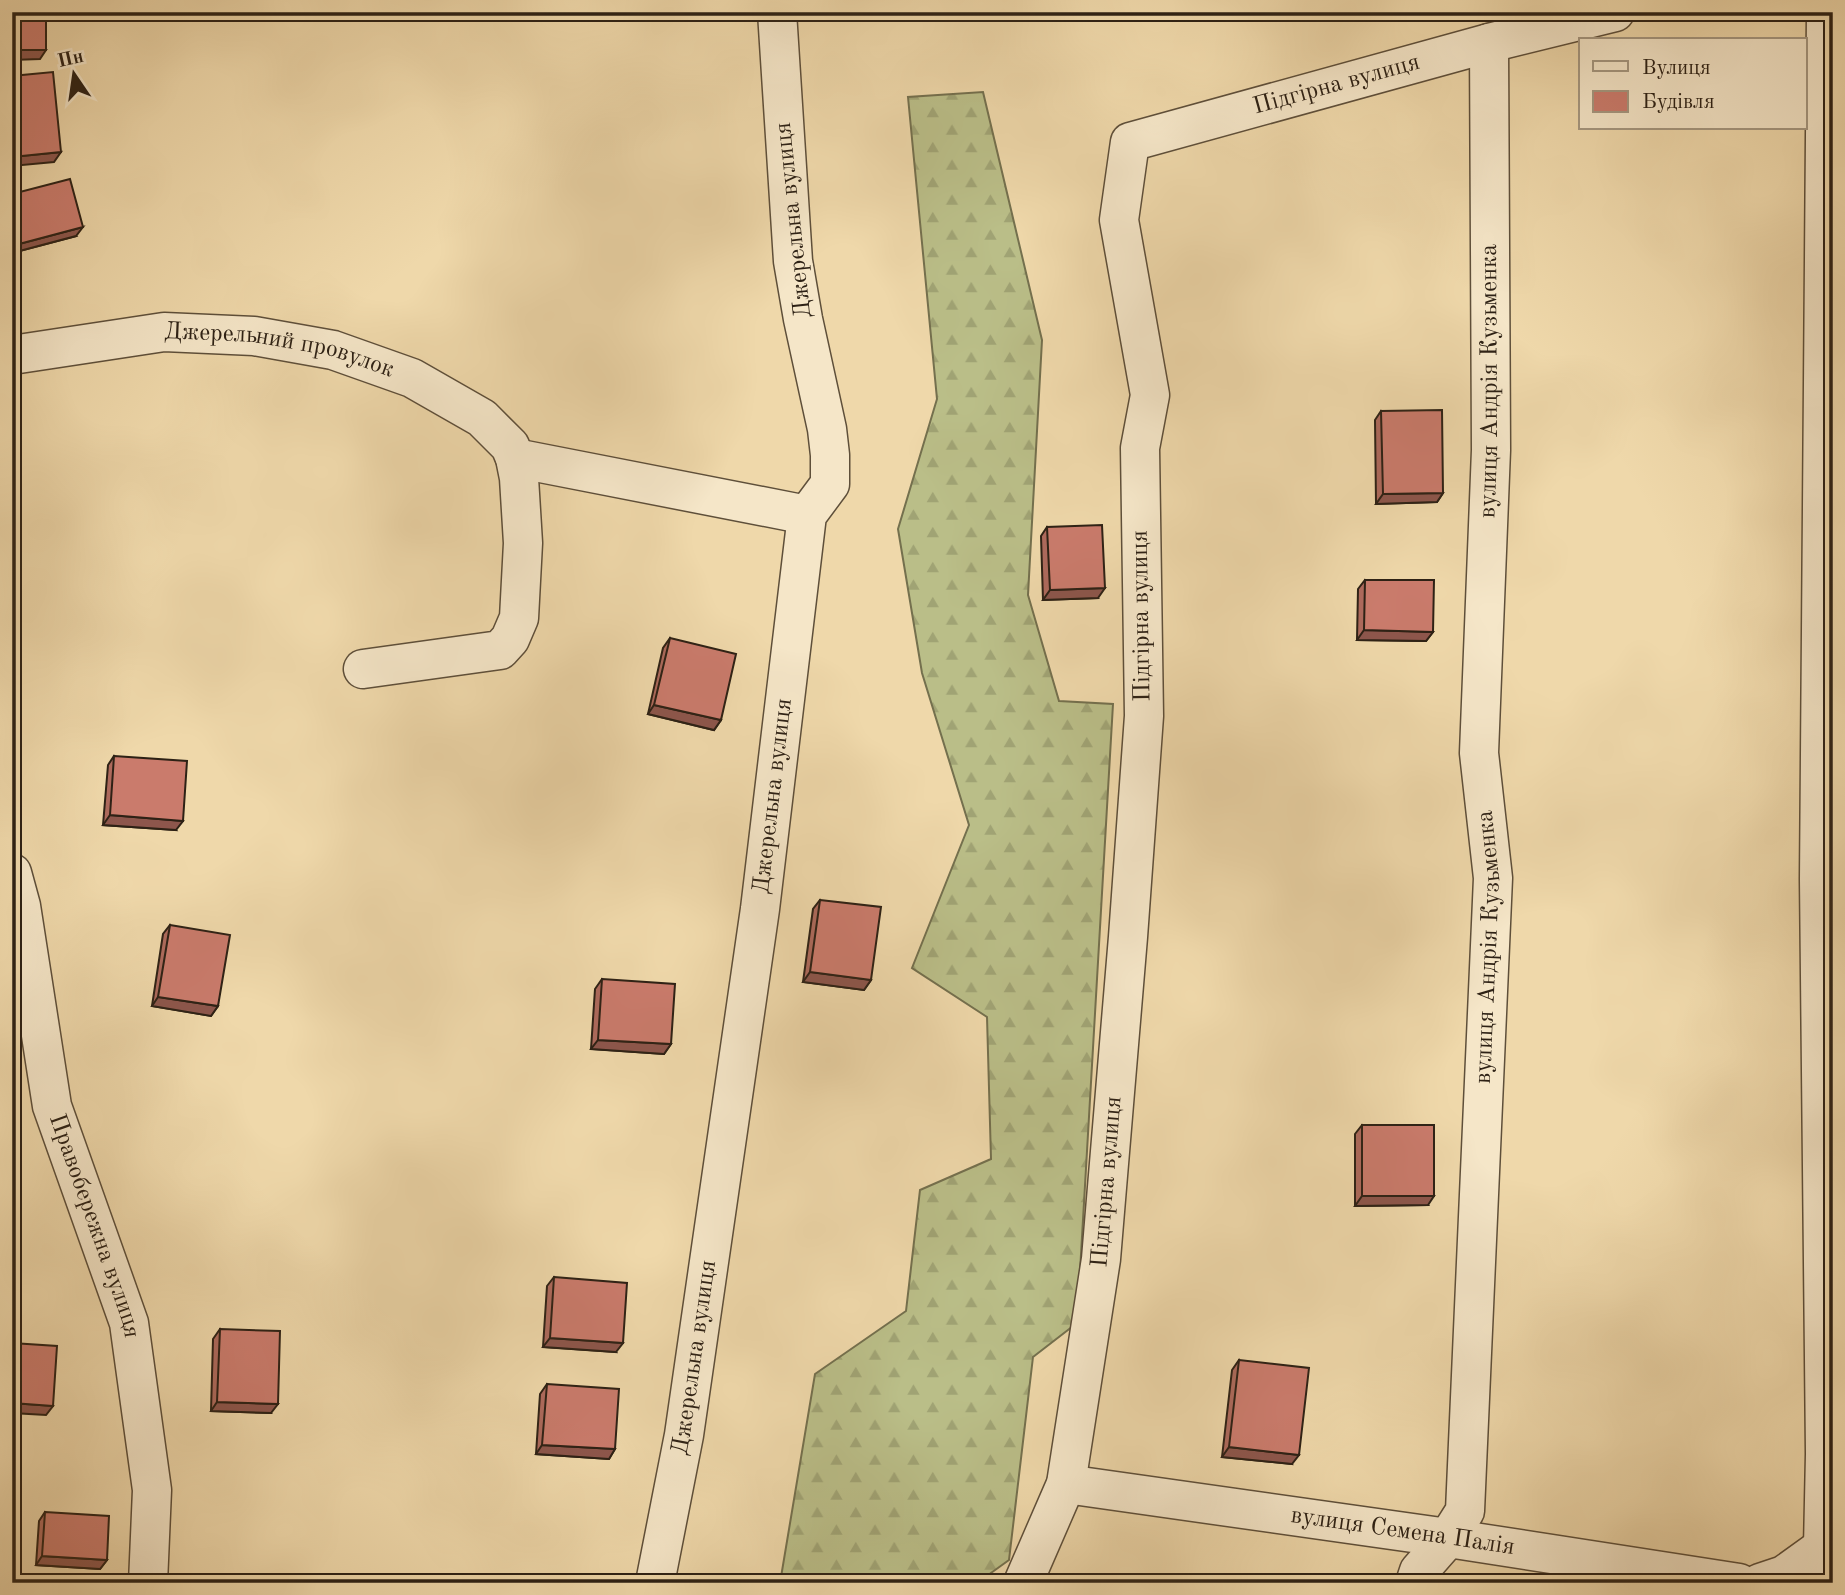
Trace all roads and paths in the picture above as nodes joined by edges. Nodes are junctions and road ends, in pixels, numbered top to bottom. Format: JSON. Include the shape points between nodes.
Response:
{"nodes":[{"id":1,"x":777,"y":12,"type":"edge"},
{"id":2,"x":1615,"y":12,"type":"edge"},
{"id":3,"x":1826,"y":12,"type":"edge"},
{"id":4,"x":1489,"y":43,"type":"junction"},
{"id":5,"x":12,"y":355,"type":"edge"},
{"id":6,"x":515,"y":458,"type":"junction"},
{"id":7,"x":807,"y":515,"type":"junction"},
{"id":8,"x":363,"y":669,"type":"dead end"},
{"id":9,"x":12,"y":873,"type":"edge"},
{"id":10,"x":1826,"y":878,"type":"edge"},
{"id":11,"x":1066,"y":1484,"type":"junction"},
{"id":12,"x":1448,"y":1538,"type":"junction"},
{"id":13,"x":1823,"y":1559,"type":"edge"},
{"id":14,"x":148,"y":1583,"type":"edge"},
{"id":15,"x":655,"y":1583,"type":"edge"},
{"id":16,"x":1023,"y":1583,"type":"edge"},
{"id":17,"x":1415,"y":1583,"type":"edge"},
{"id":18,"x":1739,"y":1583,"type":"edge"},
{"id":19,"x":1760,"y":1583,"type":"edge"}],
"edges":[{"from":1,"to":7,"type":"street","name":"Джерельна вулиця","via":[[793,261],[830,454],[830,484]]},
{"from":2,"to":4,"type":"street","name":"Підгірна вулиця"},
{"from":3,"to":10,"type":"street"},
{"from":4,"to":11,"type":"street","name":"Підгірна вулиця","via":[[1130,142],[1119,220],[1150,395],[1140,448],[1144,716],[1101,1259]]},
{"from":4,"to":12,"type":"street","name":"вулиця Андрія Кузьменка","via":[[1491,450],[1479,753],[1493,878],[1465,1511]]},
{"from":5,"to":6,"type":"street","name":"Джерельний провулок","via":[[164,332],[254,336],[333,350],[412,378],[482,418],[510,446]]},
{"from":6,"to":7,"type":"street"},
{"from":6,"to":8,"type":"street","name":"Джерельний провулок","via":[[523,571],[519,618],[510,639],[500,650]]},
{"from":7,"to":15,"type":"street","name":"Джерельна вулиця","via":[[758,923],[684,1435]]},
{"from":9,"to":14,"type":"street","name":"Правобережна вулиця","via":[[52,1106],[128,1323],[152,1490]]},
{"from":10,"to":13,"type":"street"},
{"from":11,"to":12,"type":"street","name":"вулиця Семена Палія"},
{"from":11,"to":16,"type":"street","name":"Підгірна вулиця"},
{"from":12,"to":17,"type":"street","name":"вулиця Андрія Кузьменка","via":[[1419,1571]]},
{"from":12,"to":18,"type":"street","name":"вулиця Семена Палія"},
{"from":13,"to":19,"type":"street"}]}
